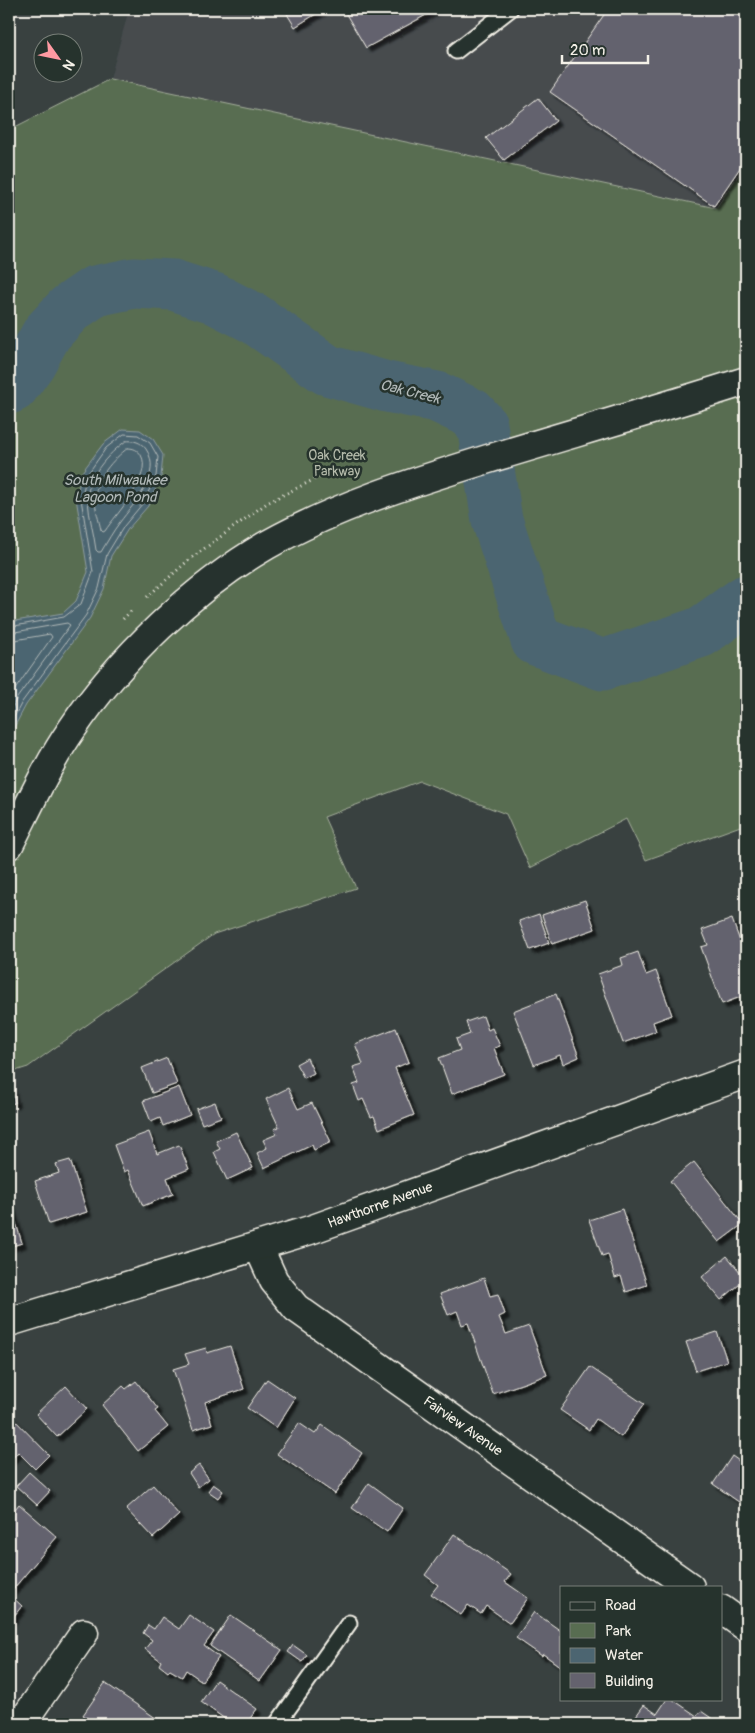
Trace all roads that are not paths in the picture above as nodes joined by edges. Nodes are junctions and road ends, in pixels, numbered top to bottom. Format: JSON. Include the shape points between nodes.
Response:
{"nodes":[{"id":1,"x":510,"y":9,"type":"edge"},
{"id":2,"x":456,"y":51,"type":"dead end"},
{"id":3,"x":746,"y":381,"type":"edge"},
{"id":4,"x":9,"y":845,"type":"edge"},
{"id":5,"x":746,"y":1074,"type":"edge"},
{"id":6,"x":258,"y":1246,"type":"junction"},
{"id":7,"x":9,"y":1322,"type":"edge"},
{"id":8,"x":689,"y":1586,"type":"edge"},
{"id":9,"x":722,"y":1610,"type":"edge"},
{"id":10,"x":349,"y":1623,"type":"dead end"},
{"id":11,"x":746,"y":1626,"type":"edge"},
{"id":12,"x":84,"y":1633,"type":"dead end"},
{"id":13,"x":21,"y":1724,"type":"edge"},
{"id":14,"x":277,"y":1724,"type":"edge"}],
"edges":[{"from":1,"to":2,"type":"lane"},
{"from":3,"to":4,"type":"street","via":[[430,477],[338,510],[265,547],[218,577],[171,616],[96,696],[71,730]]},
{"from":5,"to":6,"type":"street","name":"Hawthorne Avenue"},
{"from":6,"to":7,"type":"street","name":"Hawthorne Avenue"},
{"from":6,"to":8,"type":"street","name":"Fairview Avenue","via":[[274,1281],[296,1308]]},
{"from":9,"to":11,"type":"street"},
{"from":10,"to":14,"type":"lane"},
{"from":12,"to":13,"type":"street"}]}
